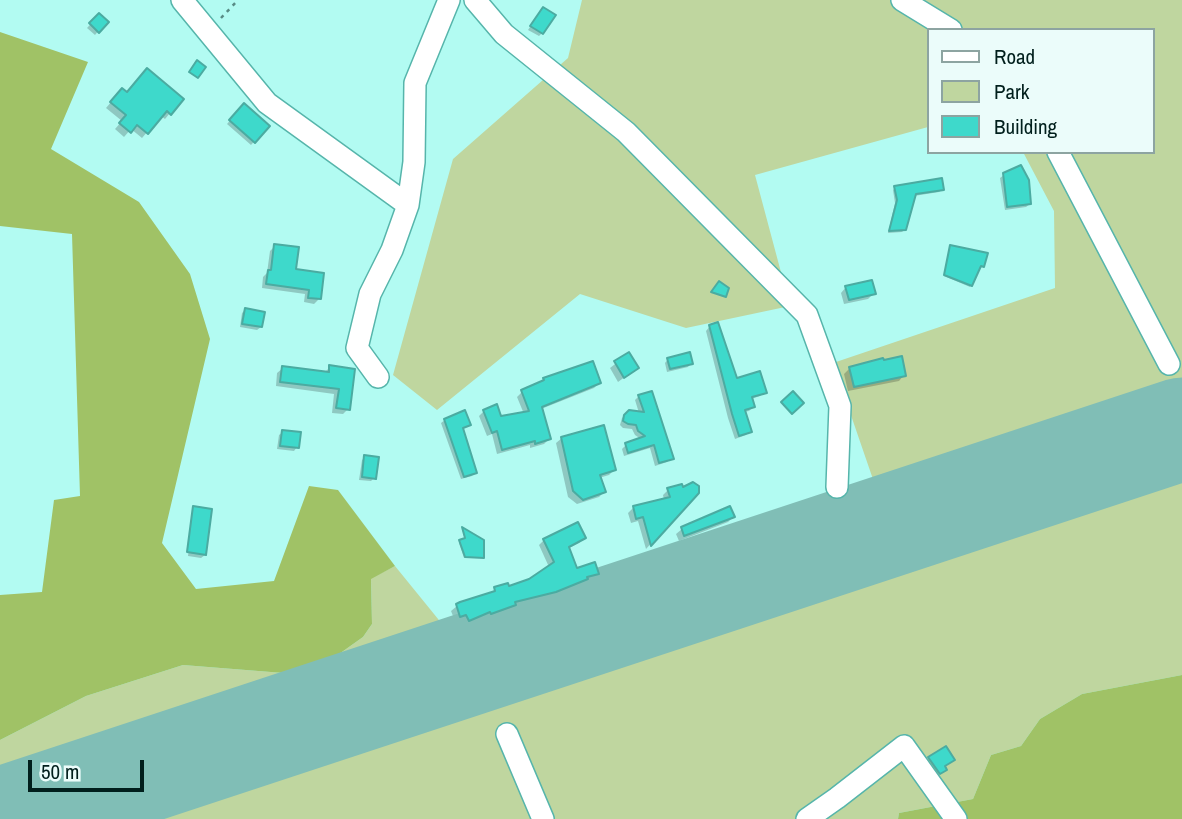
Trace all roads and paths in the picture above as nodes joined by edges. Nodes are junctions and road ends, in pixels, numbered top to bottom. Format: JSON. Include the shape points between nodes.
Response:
{"nodes":[{"id":1,"x":182,"y":0,"type":"edge"},
{"id":2,"x":238,"y":0,"type":"edge"},
{"id":3,"x":449,"y":0,"type":"edge"},
{"id":4,"x":475,"y":0,"type":"edge"},
{"id":5,"x":902,"y":0,"type":"edge"},
{"id":6,"x":948,"y":28,"type":"edge"},
{"id":7,"x":209,"y":32,"type":"junction"},
{"id":8,"x":1059,"y":154,"type":"edge"},
{"id":9,"x":408,"y":205,"type":"junction"},
{"id":10,"x":1169,"y":364,"type":"dead end"},
{"id":11,"x":378,"y":377,"type":"dead end"},
{"id":12,"x":837,"y":487,"type":"dead end"},
{"id":13,"x":507,"y":734,"type":"dead end"},
{"id":14,"x":543,"y":819,"type":"edge"},
{"id":15,"x":807,"y":819,"type":"edge"},
{"id":16,"x":956,"y":819,"type":"edge"}],
"edges":[{"from":1,"to":7,"type":"street"},
{"from":2,"to":7,"type":"path"},
{"from":3,"to":9,"type":"street","via":[[415,83],[414,162]]},
{"from":4,"to":12,"type":"street","via":[[504,34],[626,132],[807,315],[840,406]]},
{"from":5,"to":6,"type":"street"},
{"from":7,"to":9,"type":"street","via":[[267,103]]},
{"from":8,"to":10,"type":"street"},
{"from":9,"to":11,"type":"street","via":[[370,294],[357,348]]},
{"from":13,"to":14,"type":"street"},
{"from":15,"to":16,"type":"street","via":[[904,746]]}]}
